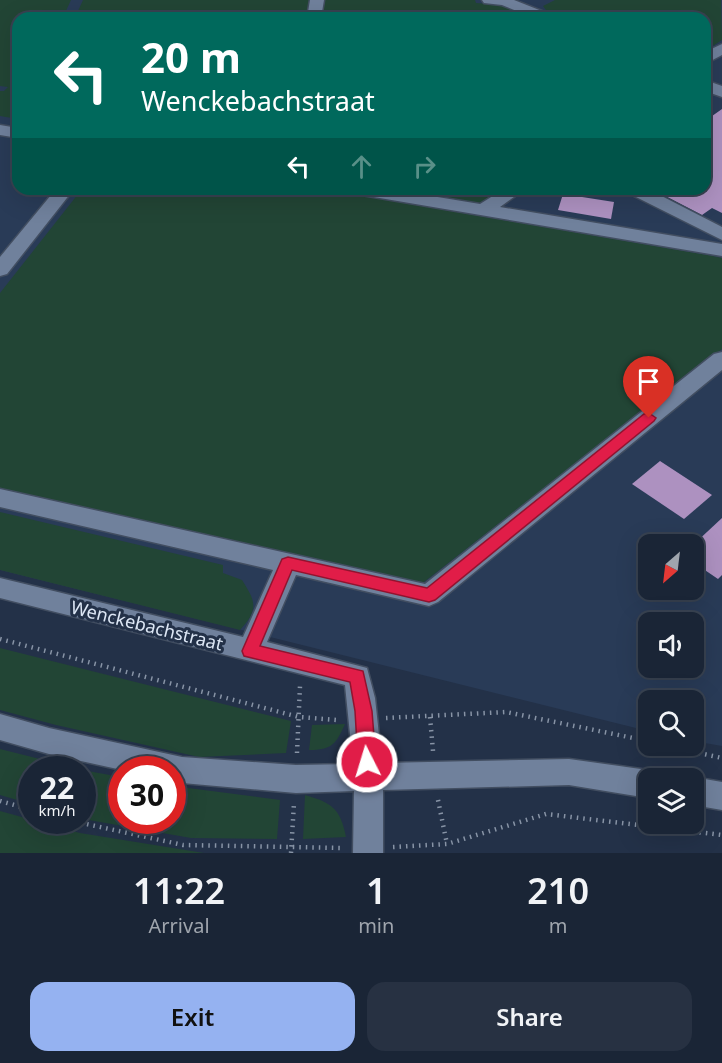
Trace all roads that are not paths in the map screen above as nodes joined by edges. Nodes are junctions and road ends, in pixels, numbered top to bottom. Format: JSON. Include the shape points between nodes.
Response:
{"nodes":[{"id":1,"x":489,"y":0,"type":"edge"},
{"id":2,"x":546,"y":0,"type":"edge"},
{"id":3,"x":526,"y":9,"type":"junction"},
{"id":4,"x":533,"y":12,"type":"edge"},
{"id":5,"x":60,"y":195,"type":"edge"},
{"id":6,"x":392,"y":195,"type":"edge"},
{"id":7,"x":507,"y":195,"type":"edge"},
{"id":8,"x":646,"y":195,"type":"edge"},
{"id":9,"x":483,"y":210,"type":"junction"},
{"id":10,"x":722,"y":234,"type":"edge"},
{"id":11,"x":722,"y":250,"type":"edge"},
{"id":12,"x":0,"y":270,"type":"edge"},
{"id":13,"x":722,"y":359,"type":"edge"},
{"id":14,"x":0,"y":498,"type":"edge"},
{"id":15,"x":288,"y":563,"type":"junction"},
{"id":16,"x":0,"y":588,"type":"edge"},
{"id":17,"x":250,"y":651,"type":"junction"},
{"id":18,"x":0,"y":728,"type":"edge"},
{"id":19,"x":368,"y":777,"type":"junction"},
{"id":20,"x":638,"y":782,"type":"edge"},
{"id":21,"x":704,"y":792,"type":"edge"},
{"id":22,"x":722,"y":796,"type":"edge"},
{"id":23,"x":368,"y":853,"type":"edge"}],
"edges":[{"from":1,"to":3,"type":"street"},
{"from":2,"to":3,"type":"street"},
{"from":3,"to":4,"type":"street"},
{"from":5,"to":12,"type":"street"},
{"from":6,"to":9,"type":"street"},
{"from":7,"to":9,"type":"street"},
{"from":8,"to":10,"type":"street"},
{"from":9,"to":11,"type":"street"},
{"from":13,"to":15,"type":"street","via":[[429,595]]},
{"from":14,"to":15,"type":"street"},
{"from":15,"to":17,"type":"street"},
{"from":16,"to":17,"type":"street","name":"Wenckebachstraat"},
{"from":17,"to":19,"type":"street","name":"Wenckebachstraat","via":[[357,676]]},
{"from":18,"to":19,"type":"street","via":[[182,770],[296,779]]},
{"from":19,"to":20,"type":"street","via":[[569,772]]},
{"from":19,"to":23,"type":"street","name":"Wenckebachstraat"},
{"from":21,"to":22,"type":"street"}]}
